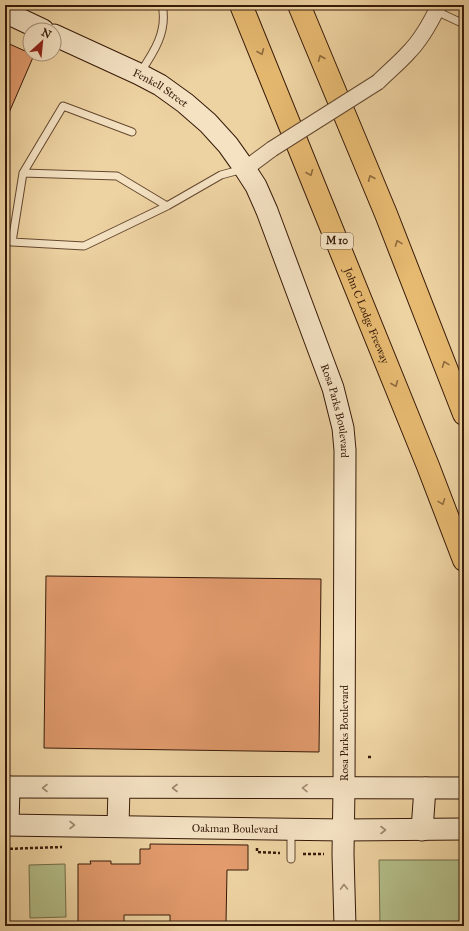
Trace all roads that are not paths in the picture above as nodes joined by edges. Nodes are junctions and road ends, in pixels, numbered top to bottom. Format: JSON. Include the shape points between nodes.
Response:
{"nodes":[{"id":1,"x":162,"y":5,"type":"edge"},
{"id":2,"x":242,"y":5,"type":"edge"},
{"id":3,"x":299,"y":5,"type":"edge"},
{"id":4,"x":437,"y":8,"type":"edge"},
{"id":5,"x":5,"y":12,"type":"edge"},
{"id":6,"x":26,"y":22,"type":"edge"},
{"id":7,"x":464,"y":24,"type":"edge"},
{"id":8,"x":62,"y":39,"type":"edge"},
{"id":9,"x":139,"y":74,"type":"junction"},
{"id":10,"x":132,"y":132,"type":"dead end"},
{"id":11,"x":245,"y":169,"type":"junction"},
{"id":12,"x":23,"y":173,"type":"junction"},
{"id":13,"x":167,"y":206,"type":"junction"},
{"id":14,"x":464,"y":414,"type":"edge"},
{"id":15,"x":464,"y":560,"type":"edge"},
{"id":16,"x":7,"y":787,"type":"edge"},
{"id":17,"x":119,"y":788,"type":"junction"},
{"id":18,"x":344,"y":788,"type":"junction"},
{"id":19,"x":425,"y":788,"type":"junction"},
{"id":20,"x":464,"y":788,"type":"edge"},
{"id":21,"x":7,"y":825,"type":"edge"},
{"id":22,"x":118,"y":826,"type":"junction"},
{"id":23,"x":291,"y":829,"type":"junction"},
{"id":24,"x":464,"y":829,"type":"edge"},
{"id":25,"x":344,"y":830,"type":"junction"},
{"id":26,"x":422,"y":830,"type":"junction"},
{"id":27,"x":291,"y":859,"type":"dead end"},
{"id":28,"x":345,"y":926,"type":"edge"}],
"edges":[{"from":1,"to":9,"type":"lane","via":[[162,32],[155,49]]},
{"from":2,"to":15,"type":"highway","name":"John C Lodge Freeway","number":"M 10","one_way":true},
{"from":14,"to":3,"type":"highway","one_way":true,"via":[[386,214]]},
{"from":4,"to":7,"type":"lane"},
{"from":4,"to":11,"type":"street","bridge":true,"via":[[421,38],[378,82]]},
{"from":5,"to":6,"type":"street"},
{"from":8,"to":9,"type":"street","name":"Fenkell Street"},
{"from":9,"to":11,"type":"street","name":"Fenkell Street","via":[[185,102],[228,145]]},
{"from":10,"to":12,"type":"lane","via":[[63,106]]},
{"from":11,"to":13,"type":"lane","via":[[221,175]]},
{"from":11,"to":18,"type":"street","name":"Rosa Parks Boulevard","via":[[256,186],[270,218],[334,388],[342,428],[345,450]]},
{"from":12,"to":13,"type":"lane","via":[[117,176]]},
{"from":12,"to":13,"type":"lane","via":[[12,242],[84,246]]},
{"from":17,"to":16,"type":"street","one_way":true},
{"from":16,"to":21,"type":"street"},
{"from":18,"to":17,"type":"street","one_way":true},
{"from":17,"to":22,"type":"street"},
{"from":18,"to":19,"type":"street"},
{"from":18,"to":25,"type":"street","name":"Rosa Parks Boulevard"},
{"from":19,"to":20,"type":"street"},
{"from":19,"to":26,"type":"street"},
{"from":21,"to":22,"type":"street","name":"Oakman Boulevard","one_way":true},
{"from":22,"to":23,"type":"street","name":"Oakman Boulevard"},
{"from":23,"to":25,"type":"street","name":"Oakman Boulevard"},
{"from":23,"to":27,"type":"lane"},
{"from":24,"to":26,"type":"street","name":"Oakman Boulevard"},
{"from":25,"to":26,"type":"street","name":"Oakman Boulevard","one_way":true},
{"from":28,"to":25,"type":"street","name":"Rosa Parks Boulevard","one_way":true}]}
